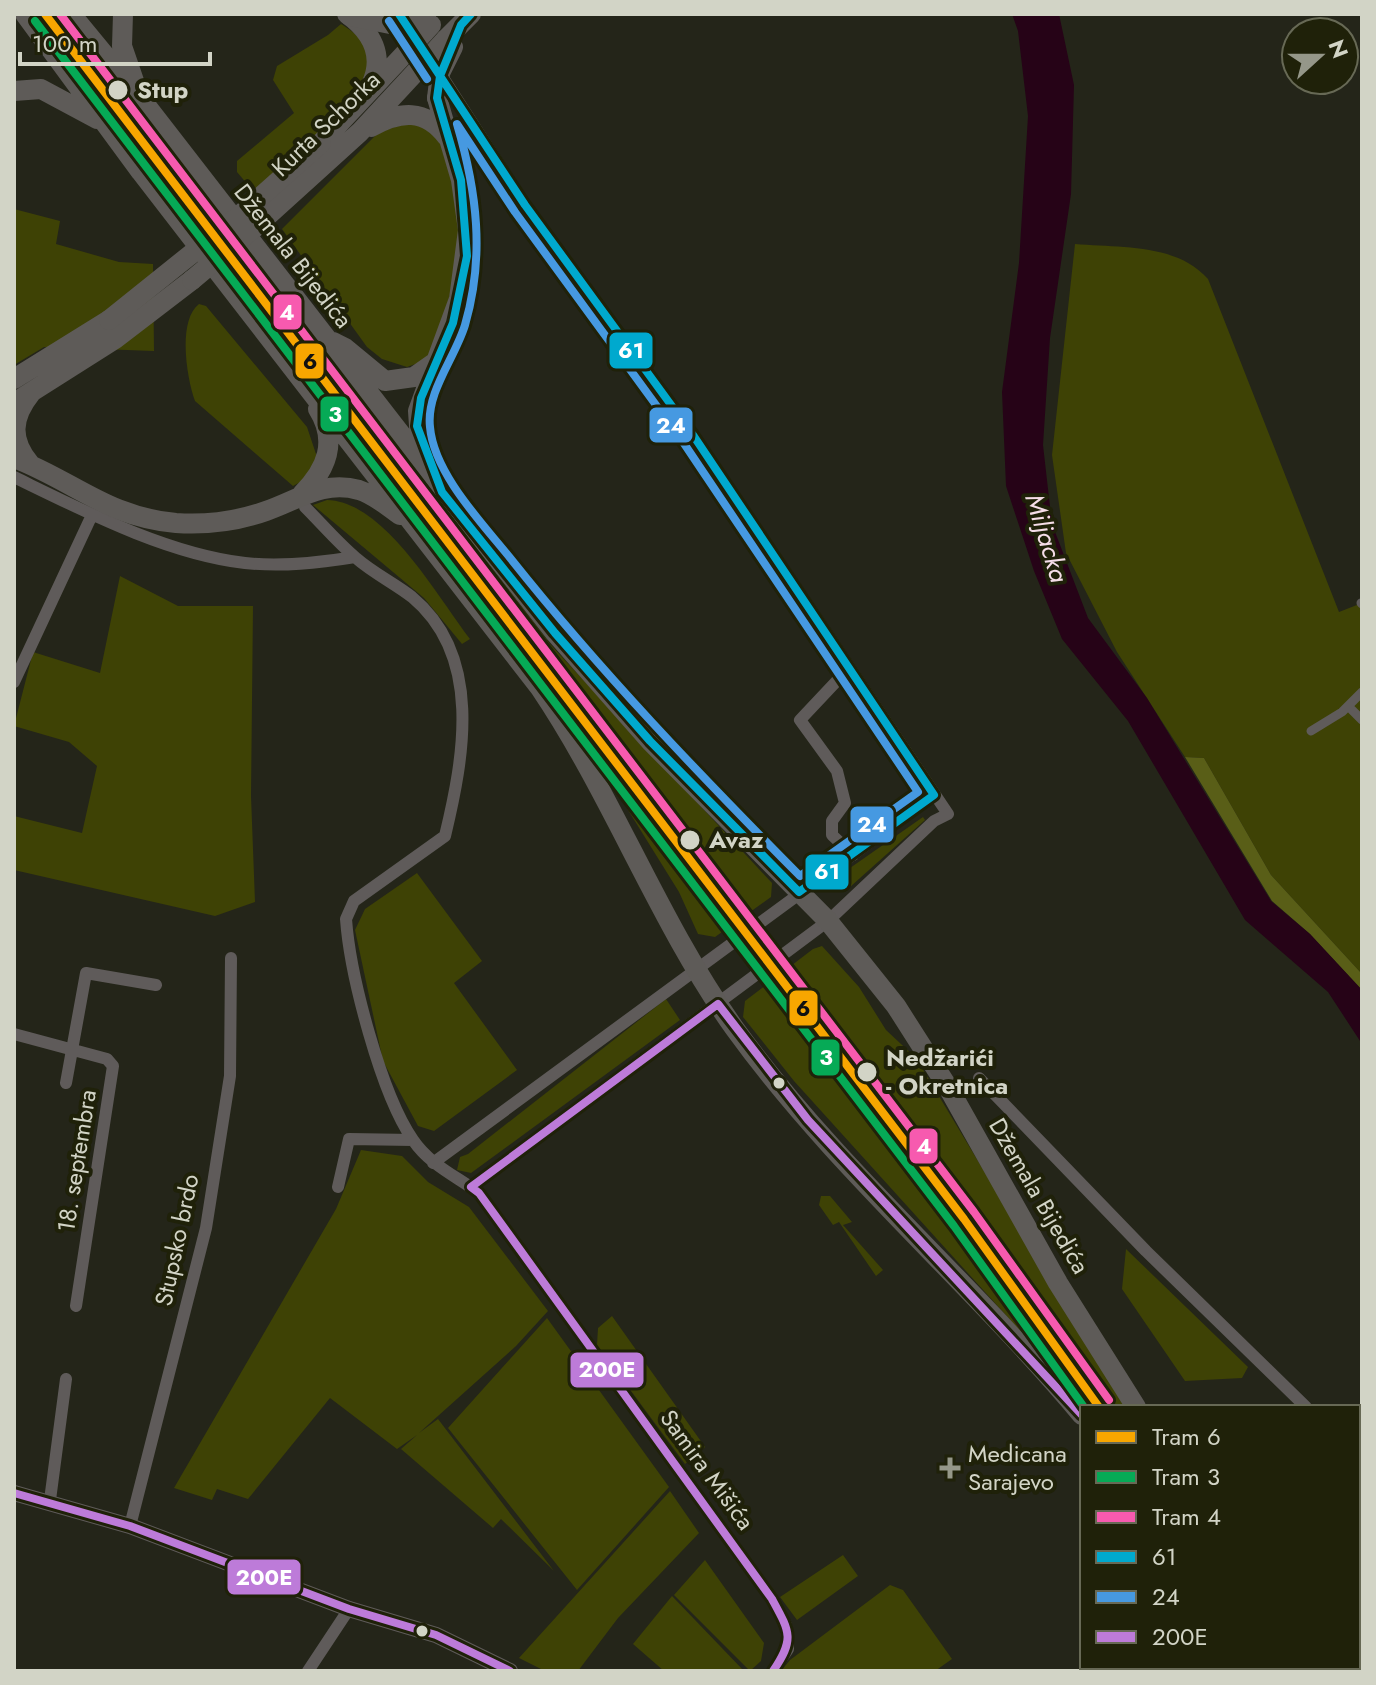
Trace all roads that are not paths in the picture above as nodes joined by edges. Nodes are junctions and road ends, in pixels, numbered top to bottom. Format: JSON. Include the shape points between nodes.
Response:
{"nodes":[{"id":1,"x":25,"y":14,"type":"edge"},
{"id":2,"x":71,"y":14,"type":"edge"},
{"id":3,"x":123,"y":14,"type":"edge"},
{"id":4,"x":399,"y":14,"type":"edge"},
{"id":5,"x":348,"y":15,"type":"edge"},
{"id":6,"x":445,"y":24,"type":"edge"},
{"id":7,"x":416,"y":56,"type":"junction"},
{"id":8,"x":14,"y":91,"type":"edge"},
{"id":9,"x":366,"y":96,"type":"junction"},
{"id":10,"x":141,"y":99,"type":"junction"},
{"id":11,"x":104,"y":123,"type":"junction"},
{"id":12,"x":360,"y":132,"type":"junction"},
{"id":13,"x":450,"y":140,"type":"junction"},
{"id":14,"x":328,"y":149,"type":"junction"},
{"id":15,"x":326,"y":340,"type":"junction"},
{"id":16,"x":283,"y":351,"type":"junction"},
{"id":17,"x":434,"y":363,"type":"junction"},
{"id":18,"x":20,"y":384,"type":"edge"},
{"id":19,"x":19,"y":466,"type":"edge"},
{"id":20,"x":442,"y":492,"type":"junction"},
{"id":21,"x":303,"y":500,"type":"junction"},
{"id":22,"x":94,"y":509,"type":"junction"},
{"id":23,"x":417,"y":526,"type":"junction"},
{"id":24,"x":355,"y":557,"type":"junction"},
{"id":25,"x":848,"y":669,"type":"junction"},
{"id":26,"x":14,"y":682,"type":"edge"},
{"id":27,"x":1362,"y":692,"type":"edge"},
{"id":28,"x":1348,"y":706,"type":"junction"},
{"id":29,"x":1362,"y":720,"type":"edge"},
{"id":30,"x":1311,"y":731,"type":"dead end"},
{"id":31,"x":934,"y":795,"type":"junction"},
{"id":32,"x":853,"y":855,"type":"junction"},
{"id":33,"x":799,"y":892,"type":"junction"},
{"id":34,"x":828,"y":921,"type":"junction"},
{"id":35,"x":231,"y":958,"type":"dead end"},
{"id":36,"x":697,"y":967,"type":"junction"},
{"id":37,"x":156,"y":985,"type":"dead end"},
{"id":38,"x":718,"y":1004,"type":"junction"},
{"id":39,"x":14,"y":1034,"type":"edge"},
{"id":40,"x":74,"y":1052,"type":"junction"},
{"id":41,"x":979,"y":1078,"type":"dead end"},
{"id":42,"x":66,"y":1083,"type":"dead end"},
{"id":43,"x":413,"y":1140,"type":"junction"},
{"id":44,"x":433,"y":1163,"type":"junction"},
{"id":45,"x":338,"y":1187,"type":"dead end"},
{"id":46,"x":471,"y":1187,"type":"junction"},
{"id":47,"x":76,"y":1306,"type":"dead end"},
{"id":48,"x":66,"y":1379,"type":"dead end"},
{"id":49,"x":1135,"y":1405,"type":"edge"},
{"id":50,"x":1304,"y":1405,"type":"edge"},
{"id":51,"x":1080,"y":1413,"type":"edge"},
{"id":52,"x":14,"y":1493,"type":"edge"},
{"id":53,"x":54,"y":1504,"type":"junction"},
{"id":54,"x":130,"y":1526,"type":"junction"},
{"id":55,"x":349,"y":1609,"type":"junction"},
{"id":56,"x":308,"y":1671,"type":"edge"},
{"id":57,"x":510,"y":1671,"type":"edge"},
{"id":58,"x":773,"y":1671,"type":"edge"}],
"edges":[{"from":1,"to":11,"type":"main road"},
{"from":2,"to":10,"type":"main road","name":"Džemala Bijedića"},
{"from":3,"to":10,"type":"main road","via":[[122,46]]},
{"from":4,"to":25,"type":"street","via":[[525,205],[693,435]]},
{"from":5,"to":6,"type":"main road","bridge":true,"via":[[390,24]]},
{"from":5,"to":9,"type":"main road","bridge":true,"via":[[366,31],[378,62]]},
{"from":6,"to":7,"type":"main road","name":"Kurta Schorka","bridge":true},
{"from":6,"to":13,"type":"main road","bridge":true,"via":[[437,98]]},
{"from":7,"to":9,"type":"main road","name":"Kurta Schorka"},
{"from":7,"to":12,"type":"main road","name":"Kurta Schorka"},
{"from":8,"to":11,"type":"main road","via":[[41,89]]},
{"from":9,"to":14,"type":"main road","name":"Kurta Schorka"},
{"from":10,"to":15,"type":"main road","name":"Džemala Bijedića"},
{"from":11,"to":16,"type":"main road"},
{"from":12,"to":13,"type":"main road","via":[[413,113],[434,122]]},
{"from":12,"to":14,"type":"main road","name":"Kurta Schorka"},
{"from":13,"to":17,"type":"main road","via":[[466,202],[467,256],[453,323]]},
{"from":14,"to":18,"type":"main road","name":"Kurta Schorka","bridge":true,"via":[[64,361]]},
{"from":15,"to":17,"type":"main road","via":[[345,348],[385,381],[414,377]]},
{"from":15,"to":20,"type":"main road","name":"Džemala Bijedića"},
{"from":16,"to":21,"type":"main road","via":[[326,423],[329,440],[324,468]]},
{"from":16,"to":23,"type":"main road"},
{"from":17,"to":20,"type":"main road","via":[[417,426]]},
{"from":18,"to":19,"type":"main road","via":[[14,428]]},
{"from":19,"to":22,"type":"main road"},
{"from":20,"to":33,"type":"main road","name":"Džemala Bijedića","via":[[619,707]]},
{"from":21,"to":22,"type":"main road","via":[[203,523]]},
{"from":21,"to":23,"type":"main road","via":[[337,486],[361,491]]},
{"from":21,"to":24,"type":"street"},
{"from":22,"to":24,"type":"street","via":[[199,554],[244,563],[305,564]]},
{"from":22,"to":26,"type":"street"},
{"from":23,"to":36,"type":"main road","via":[[556,711]]},
{"from":24,"to":43,"type":"street","via":[[414,598],[449,642],[460,678],[460,768],[445,836],[354,901],[346,919],[379,1069]]},
{"from":25,"to":31,"type":"street"},
{"from":25,"to":32,"type":"street","via":[[800,720],[843,785],[845,803],[832,821],[832,835]]},
{"from":27,"to":28,"type":"street"},
{"from":28,"to":29,"type":"street"},
{"from":28,"to":30,"type":"street"},
{"from":31,"to":32,"type":"street"},
{"from":31,"to":34,"type":"street","via":[[948,814],[934,821]]},
{"from":32,"to":33,"type":"street"},
{"from":33,"to":34,"type":"main road","name":"Džemala Bijedića"},
{"from":33,"to":36,"type":"street"},
{"from":34,"to":38,"type":"street"},
{"from":34,"to":49,"type":"main road","name":"Džemala Bijedića","via":[[928,1054],[1058,1283]]},
{"from":35,"to":54,"type":"street","name":"Stupsko brdo","via":[[230,1076],[206,1228]]},
{"from":36,"to":38,"type":"main road"},
{"from":36,"to":44,"type":"street"},
{"from":37,"to":40,"type":"street","name":"18. septembra","via":[[86,973]]},
{"from":38,"to":46,"type":"street"},
{"from":38,"to":51,"type":"main road","via":[[808,1120]]},
{"from":39,"to":40,"type":"street","name":"18. septembra"},
{"from":40,"to":42,"type":"street","name":"18. septembra"},
{"from":40,"to":47,"type":"street","name":"18. septembra","via":[[107,1059],[114,1075]]},
{"from":41,"to":50,"type":"street","name":"Džemala Bijedića"},
{"from":43,"to":44,"type":"street"},
{"from":43,"to":45,"type":"street","via":[[349,1139]]},
{"from":44,"to":46,"type":"street"},
{"from":46,"to":58,"type":"street","name":"Samira Mišića","via":[[772,1599],[786,1625],[788,1649]]},
{"from":48,"to":53,"type":"street","via":[[50,1500]]},
{"from":52,"to":53,"type":"street"},
{"from":53,"to":54,"type":"street"},
{"from":54,"to":55,"type":"street"},
{"from":55,"to":56,"type":"street"},
{"from":55,"to":57,"type":"street","via":[[436,1635]]}]}
